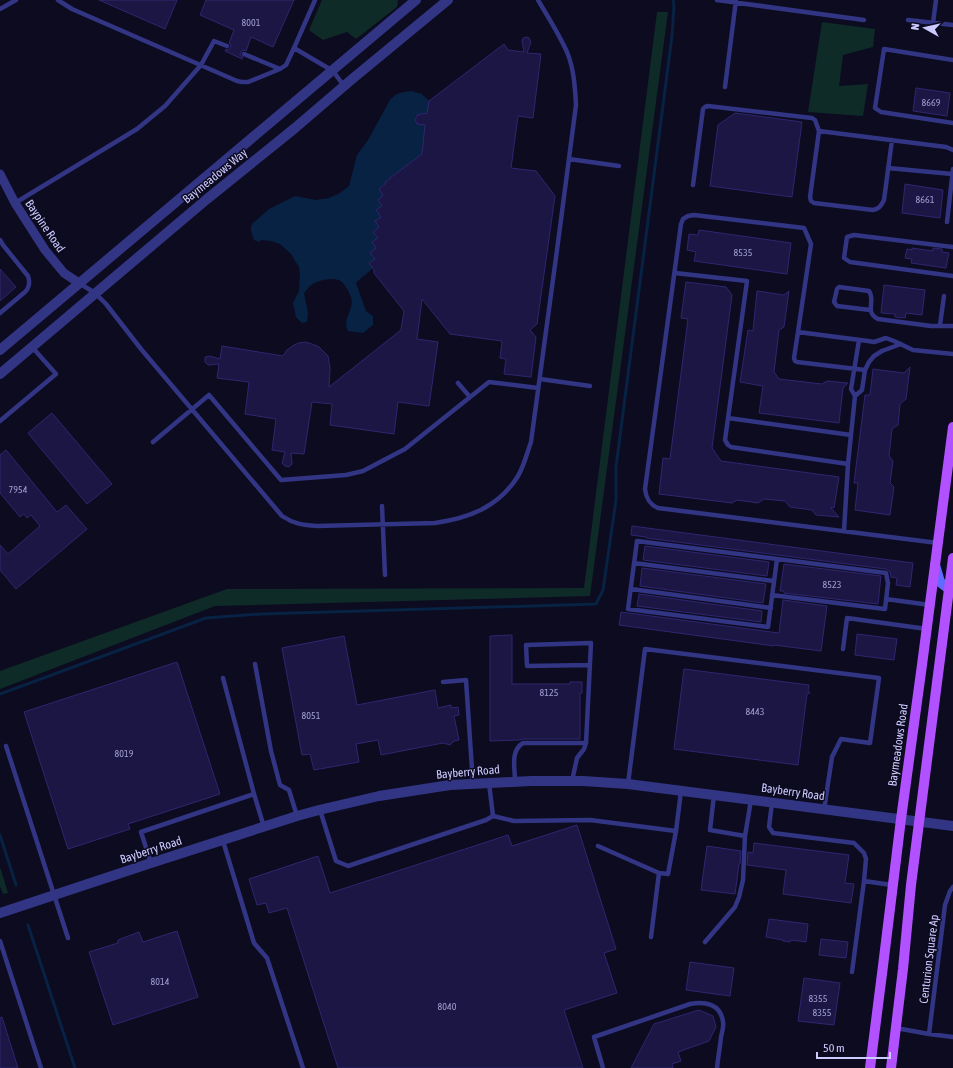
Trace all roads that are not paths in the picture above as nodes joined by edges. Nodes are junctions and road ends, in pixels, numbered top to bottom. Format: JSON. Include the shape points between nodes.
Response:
{"nodes":[{"id":1,"x":16,"y":0,"type":"edge"},
{"id":2,"x":58,"y":0,"type":"edge"},
{"id":3,"x":315,"y":0,"type":"edge"},
{"id":4,"x":416,"y":0,"type":"edge"},
{"id":5,"x":448,"y":0,"type":"edge"},
{"id":6,"x":538,"y":0,"type":"edge"},
{"id":7,"x":717,"y":0,"type":"edge"},
{"id":8,"x":936,"y":0,"type":"edge"},
{"id":9,"x":736,"y":2,"type":"edge"},
{"id":10,"x":0,"y":9,"type":"edge"},
{"id":11,"x":864,"y":20,"type":"dead end"},
{"id":12,"x":908,"y":20,"type":"dead end"},
{"id":13,"x":933,"y":23,"type":"junction"},
{"id":14,"x":953,"y":25,"type":"edge"},
{"id":15,"x":227,"y":46,"type":"dead end"},
{"id":16,"x":294,"y":48,"type":"junction"},
{"id":17,"x":244,"y":54,"type":"dead end"},
{"id":18,"x":953,"y":60,"type":"edge"},
{"id":19,"x":201,"y":65,"type":"junction"},
{"id":20,"x":280,"y":69,"type":"junction"},
{"id":21,"x":333,"y":71,"type":"junction"},
{"id":22,"x":344,"y":86,"type":"junction"},
{"id":23,"x":724,"y":87,"type":"dead end"},
{"id":24,"x":953,"y":123,"type":"edge"},
{"id":25,"x":819,"y":131,"type":"junction"},
{"id":26,"x":892,"y":140,"type":"junction"},
{"id":27,"x":953,"y":150,"type":"edge"},
{"id":28,"x":569,"y":159,"type":"junction"},
{"id":29,"x":619,"y":166,"type":"dead end"},
{"id":30,"x":888,"y":168,"type":"junction"},
{"id":31,"x":953,"y":172,"type":"edge"},
{"id":32,"x":0,"y":174,"type":"edge"},
{"id":33,"x":693,"y":185,"type":"dead end"},
{"id":34,"x":15,"y":203,"type":"junction"},
{"id":35,"x":947,"y":222,"type":"dead end"},
{"id":36,"x":0,"y":240,"type":"edge"},
{"id":37,"x":953,"y":247,"type":"edge"},
{"id":38,"x":675,"y":273,"type":"junction"},
{"id":39,"x":953,"y":276,"type":"edge"},
{"id":40,"x":79,"y":284,"type":"junction"},
{"id":41,"x":95,"y":293,"type":"junction"},
{"id":42,"x":944,"y":296,"type":"dead end"},
{"id":43,"x":870,"y":310,"type":"junction"},
{"id":44,"x":0,"y":313,"type":"edge"},
{"id":45,"x":940,"y":325,"type":"junction"},
{"id":46,"x":953,"y":326,"type":"edge"},
{"id":47,"x":798,"y":332,"type":"junction"},
{"id":48,"x":858,"y":340,"type":"junction"},
{"id":49,"x":901,"y":344,"type":"junction"},
{"id":50,"x":32,"y":347,"type":"junction"},
{"id":51,"x":0,"y":350,"type":"edge"},
{"id":52,"x":953,"y":354,"type":"edge"},
{"id":53,"x":854,"y":368,"type":"junction"},
{"id":54,"x":865,"y":370,"type":"junction"},
{"id":55,"x":0,"y":374,"type":"edge"},
{"id":56,"x":540,"y":379,"type":"junction"},
{"id":57,"x":458,"y":383,"type":"dead end"},
{"id":58,"x":590,"y":386,"type":"dead end"},
{"id":59,"x":538,"y":388,"type":"junction"},
{"id":60,"x":855,"y":396,"type":"junction"},
{"id":61,"x":470,"y":397,"type":"junction"},
{"id":62,"x":192,"y":410,"type":"junction"},
{"id":63,"x":728,"y":418,"type":"junction"},
{"id":64,"x":0,"y":421,"type":"edge"},
{"id":65,"x":953,"y":427,"type":"edge"},
{"id":66,"x":851,"y":435,"type":"junction"},
{"id":67,"x":154,"y":442,"type":"dead end"},
{"id":68,"x":848,"y":464,"type":"junction"},
{"id":69,"x":382,"y":506,"type":"dead end"},
{"id":70,"x":383,"y":525,"type":"junction"},
{"id":71,"x":844,"y":531,"type":"junction"},
{"id":72,"x":938,"y":543,"type":"junction"},
{"id":73,"x":777,"y":559,"type":"junction"},
{"id":74,"x":953,"y":562,"type":"edge"},
{"id":75,"x":634,"y":563,"type":"junction"},
{"id":76,"x":935,"y":563,"type":"junction"},
{"id":77,"x":385,"y":575,"type":"dead end"},
{"id":78,"x":774,"y":581,"type":"junction"},
{"id":79,"x":631,"y":589,"type":"junction"},
{"id":80,"x":951,"y":591,"type":"edge"},
{"id":81,"x":772,"y":595,"type":"junction"},
{"id":82,"x":886,"y":599,"type":"junction"},
{"id":83,"x":930,"y":605,"type":"junction"},
{"id":84,"x":771,"y":608,"type":"junction"},
{"id":85,"x":927,"y":629,"type":"junction"},
{"id":86,"x":843,"y":648,"type":"dead end"},
{"id":87,"x":255,"y":664,"type":"dead end"},
{"id":88,"x":590,"y":665,"type":"junction"},
{"id":89,"x":223,"y":678,"type":"dead end"},
{"id":90,"x":443,"y":682,"type":"dead end"},
{"id":91,"x":586,"y":744,"type":"junction"},
{"id":92,"x":6,"y":746,"type":"dead end"},
{"id":93,"x":515,"y":781,"type":"junction"},
{"id":94,"x":572,"y":781,"type":"junction"},
{"id":95,"x":489,"y":783,"type":"junction"},
{"id":96,"x":473,"y":784,"type":"junction"},
{"id":97,"x":628,"y":784,"type":"junction"},
{"id":98,"x":681,"y":791,"type":"junction"},
{"id":99,"x":254,"y":794,"type":"junction"},
{"id":100,"x":714,"y":795,"type":"junction"},
{"id":101,"x":751,"y":800,"type":"junction"},
{"id":102,"x":772,"y":803,"type":"junction"},
{"id":103,"x":320,"y":810,"type":"junction"},
{"id":104,"x":824,"y":810,"type":"junction"},
{"id":105,"x":297,"y":816,"type":"junction"},
{"id":106,"x":493,"y":816,"type":"junction"},
{"id":107,"x":901,"y":819,"type":"junction"},
{"id":108,"x":919,"y":821,"type":"junction"},
{"id":109,"x":953,"y":826,"type":"edge"},
{"id":110,"x":264,"y":827,"type":"junction"},
{"id":111,"x":676,"y":831,"type":"junction"},
{"id":112,"x":746,"y":836,"type":"junction"},
{"id":113,"x":223,"y":841,"type":"junction"},
{"id":114,"x":598,"y":846,"type":"dead end"},
{"id":115,"x":151,"y":863,"type":"junction"},
{"id":116,"x":659,"y":873,"type":"junction"},
{"id":117,"x":864,"y":881,"type":"junction"},
{"id":118,"x":893,"y":885,"type":"junction"},
{"id":119,"x":953,"y":888,"type":"edge"},
{"id":120,"x":54,"y":895,"type":"junction"},
{"id":121,"x":0,"y":913,"type":"edge"},
{"id":122,"x":651,"y":937,"type":"dead end"},
{"id":123,"x":68,"y":938,"type":"dead end"},
{"id":124,"x":0,"y":941,"type":"edge"},
{"id":125,"x":705,"y":942,"type":"dead end"},
{"id":126,"x":852,"y":972,"type":"dead end"},
{"id":127,"x":896,"y":1028,"type":"junction"},
{"id":128,"x":930,"y":1034,"type":"junction"},
{"id":129,"x":953,"y":1037,"type":"edge"},
{"id":130,"x":40,"y":1068,"type":"edge"},
{"id":131,"x":303,"y":1068,"type":"edge"},
{"id":132,"x":604,"y":1068,"type":"edge"},
{"id":133,"x":717,"y":1068,"type":"edge"},
{"id":134,"x":870,"y":1068,"type":"edge"},
{"id":135,"x":891,"y":1068,"type":"edge"}],
"edges":[{"from":1,"to":10,"type":"lane"},
{"from":2,"to":19,"type":"lane","via":[[72,9]]},
{"from":3,"to":16,"type":"lane"},
{"from":4,"to":21,"type":"street","name":"Baymeadows Way"},
{"from":5,"to":22,"type":"street","name":"Baymeadows Way"},
{"from":6,"to":28,"type":"lane","via":[[568,53],[573,72],[576,105]]},
{"from":7,"to":9,"type":"lane"},
{"from":8,"to":13,"type":"lane"},
{"from":9,"to":11,"type":"lane"},
{"from":9,"to":23,"type":"lane"},
{"from":12,"to":13,"type":"lane"},
{"from":13,"to":14,"type":"lane"},
{"from":15,"to":19,"type":"lane","via":[[214,41]]},
{"from":16,"to":20,"type":"lane","via":[[286,65]]},
{"from":16,"to":21,"type":"lane"},
{"from":17,"to":20,"type":"lane"},
{"from":18,"to":24,"type":"lane","via":[[884,49],[875,108],[881,112]]},
{"from":19,"to":20,"type":"lane","via":[[242,82]]},
{"from":19,"to":34,"type":"lane","via":[[165,106],[138,129]]},
{"from":21,"to":22,"type":"lane"},
{"from":21,"to":40,"type":"street","name":"Baymeadows Way"},
{"from":22,"to":41,"type":"street","name":"Baymeadows Way"},
{"from":25,"to":26,"type":"lane"},
{"from":25,"to":30,"type":"lane","via":[[810,197],[814,203],[877,209],[882,206],[884,200]]},
{"from":25,"to":33,"type":"lane","via":[[812,118],[705,107]]},
{"from":26,"to":27,"type":"lane"},
{"from":26,"to":30,"type":"lane"},
{"from":28,"to":29,"type":"lane"},
{"from":28,"to":56,"type":"lane"},
{"from":30,"to":31,"type":"lane"},
{"from":31,"to":35,"type":"lane"},
{"from":32,"to":34,"type":"street","name":"Baypine Road"},
{"from":34,"to":40,"type":"street","name":"Baypine Road","via":[[45,250],[64,273]]},
{"from":36,"to":44,"type":"lane","via":[[30,282],[26,292]]},
{"from":37,"to":39,"type":"lane","via":[[854,235],[847,237],[844,258],[850,262]]},
{"from":38,"to":47,"type":"lane","via":[[681,224],[688,216],[804,228],[811,244]]},
{"from":38,"to":63,"type":"lane","via":[[747,281]]},
{"from":38,"to":71,"type":"lane","via":[[645,488],[648,500],[652,506],[658,508]]},
{"from":40,"to":41,"type":"lane"},
{"from":40,"to":51,"type":"street","name":"Baymeadows Way"},
{"from":41,"to":50,"type":"street","name":"Baymeadows Way"},
{"from":41,"to":62,"type":"lane"},
{"from":42,"to":45,"type":"lane"},
{"from":43,"to":43,"type":"lane","via":[[837,306],[834,302],[837,288],[871,292]]},
{"from":43,"to":45,"type":"lane","via":[[878,319]]},
{"from":45,"to":46,"type":"lane"},
{"from":47,"to":48,"type":"lane"},
{"from":47,"to":53,"type":"lane","via":[[794,358],[797,362]]},
{"from":48,"to":49,"type":"lane","via":[[874,342],[886,338]]},
{"from":48,"to":53,"type":"lane"},
{"from":49,"to":52,"type":"lane","via":[[913,350]]},
{"from":49,"to":54,"type":"lane","via":[[874,356]]},
{"from":50,"to":55,"type":"street","name":"Baymeadows Way"},
{"from":50,"to":64,"type":"lane","via":[[56,374]]},
{"from":53,"to":54,"type":"lane"},
{"from":53,"to":60,"type":"lane","via":[[851,389]]},
{"from":54,"to":60,"type":"lane","via":[[862,390]]},
{"from":56,"to":58,"type":"lane"},
{"from":56,"to":59,"type":"lane"},
{"from":57,"to":61,"type":"lane"},
{"from":59,"to":61,"type":"lane","via":[[489,382]]},
{"from":59,"to":70,"type":"lane","via":[[531,442],[525,460],[518,476],[496,500],[468,516],[452,520]]},
{"from":60,"to":66,"type":"lane"},
{"from":61,"to":62,"type":"lane","via":[[405,449],[363,471],[346,475],[281,480],[209,395]]},
{"from":62,"to":67,"type":"lane"},
{"from":62,"to":70,"type":"lane","via":[[282,516],[291,522],[317,526]]},
{"from":63,"to":66,"type":"lane"},
{"from":63,"to":68,"type":"lane","via":[[725,440],[731,447]]},
{"from":65,"to":72,"type":"main road","name":"Baymeadows Road"},
{"from":66,"to":68,"type":"lane"},
{"from":68,"to":71,"type":"lane"},
{"from":69,"to":70,"type":"lane"},
{"from":70,"to":77,"type":"lane"},
{"from":71,"to":72,"type":"lane"},
{"from":72,"to":76,"type":"main road","name":"Baymeadows Road"},
{"from":73,"to":75,"type":"lane","via":[[637,540]]},
{"from":73,"to":78,"type":"lane"},
{"from":73,"to":82,"type":"lane","via":[[886,573]]},
{"from":74,"to":80,"type":"main road"},
{"from":75,"to":78,"type":"lane"},
{"from":75,"to":79,"type":"lane"},
{"from":76,"to":80,"type":"main road","via":[[940,582]]},
{"from":76,"to":83,"type":"main road","name":"Baymeadows Road"},
{"from":78,"to":81,"type":"lane"},
{"from":79,"to":84,"type":"lane"},
{"from":79,"to":84,"type":"lane","via":[[628,609],[768,627]]},
{"from":80,"to":108,"type":"main road"},
{"from":81,"to":82,"type":"lane","via":[[885,609]]},
{"from":81,"to":84,"type":"lane"},
{"from":82,"to":83,"type":"lane"},
{"from":83,"to":85,"type":"main road","name":"Baymeadows Road"},
{"from":85,"to":86,"type":"lane","via":[[847,618]]},
{"from":85,"to":107,"type":"main road","name":"Baymeadows Road"},
{"from":87,"to":105,"type":"lane","via":[[280,786],[289,790]]},
{"from":88,"to":88,"type":"lane","via":[[527,666],[526,645],[591,643]]},
{"from":88,"to":91,"type":"lane"},
{"from":89,"to":99,"type":"lane"},
{"from":90,"to":96,"type":"lane","via":[[466,680]]},
{"from":91,"to":93,"type":"lane","via":[[523,743],[514,755]]},
{"from":91,"to":94,"type":"lane","via":[[577,758]]},
{"from":92,"to":120,"type":"lane"},
{"from":93,"to":94,"type":"street","name":"Bayberry Road"},
{"from":93,"to":95,"type":"street","name":"Bayberry Road"},
{"from":94,"to":97,"type":"street","name":"Bayberry Road"},
{"from":95,"to":96,"type":"street","name":"Bayberry Road"},
{"from":95,"to":106,"type":"lane"},
{"from":96,"to":103,"type":"street","name":"Bayberry Road","via":[[379,796]]},
{"from":97,"to":98,"type":"street","name":"Bayberry Road"},
{"from":97,"to":104,"type":"lane","via":[[645,649],[879,678],[870,743],[841,739],[832,757]]},
{"from":98,"to":100,"type":"street","name":"Bayberry Road"},
{"from":98,"to":111,"type":"lane"},
{"from":99,"to":110,"type":"lane"},
{"from":99,"to":115,"type":"lane","via":[[141,832]]},
{"from":100,"to":101,"type":"street","name":"Bayberry Road"},
{"from":100,"to":112,"type":"lane","via":[[710,830]]},
{"from":101,"to":102,"type":"street","name":"Bayberry Road"},
{"from":101,"to":112,"type":"lane"},
{"from":102,"to":104,"type":"street","name":"Bayberry Road"},
{"from":102,"to":117,"type":"lane","via":[[769,827],[773,833],[854,843],[866,859]]},
{"from":103,"to":105,"type":"street","name":"Bayberry Road"},
{"from":103,"to":106,"type":"lane","via":[[336,861],[348,866]]},
{"from":104,"to":107,"type":"street","name":"Bayberry Road"},
{"from":105,"to":110,"type":"street","name":"Bayberry Road"},
{"from":106,"to":111,"type":"lane","via":[[514,821],[590,820]]},
{"from":107,"to":108,"type":"street","name":"Bayberry Road"},
{"from":107,"to":118,"type":"main road","name":"Baymeadows Road"},
{"from":108,"to":109,"type":"street","name":"Bayberry Road"},
{"from":108,"to":127,"type":"main road"},
{"from":110,"to":113,"type":"street","name":"Bayberry Road"},
{"from":111,"to":116,"type":"lane","via":[[668,874]]},
{"from":112,"to":125,"type":"lane","via":[[743,880],[739,897],[735,907]]},
{"from":113,"to":115,"type":"street","name":"Bayberry Road"},
{"from":113,"to":131,"type":"lane","via":[[254,943],[267,958]]},
{"from":114,"to":116,"type":"lane"},
{"from":115,"to":120,"type":"street","name":"Bayberry Road"},
{"from":116,"to":122,"type":"lane"},
{"from":117,"to":118,"type":"lane"},
{"from":117,"to":126,"type":"lane"},
{"from":118,"to":134,"type":"main road","name":"Baymeadows Road"},
{"from":119,"to":128,"type":"lane","name":"Centurion Square Ap","via":[[945,905]]},
{"from":120,"to":121,"type":"street","name":"Bayberry Road"},
{"from":120,"to":123,"type":"lane"},
{"from":124,"to":130,"type":"lane"},
{"from":127,"to":128,"type":"lane"},
{"from":127,"to":135,"type":"main road"},
{"from":128,"to":129,"type":"lane"},
{"from":132,"to":133,"type":"lane","via":[[594,1037],[700,1002],[708,1003],[721,1014],[723,1023]]}]}
